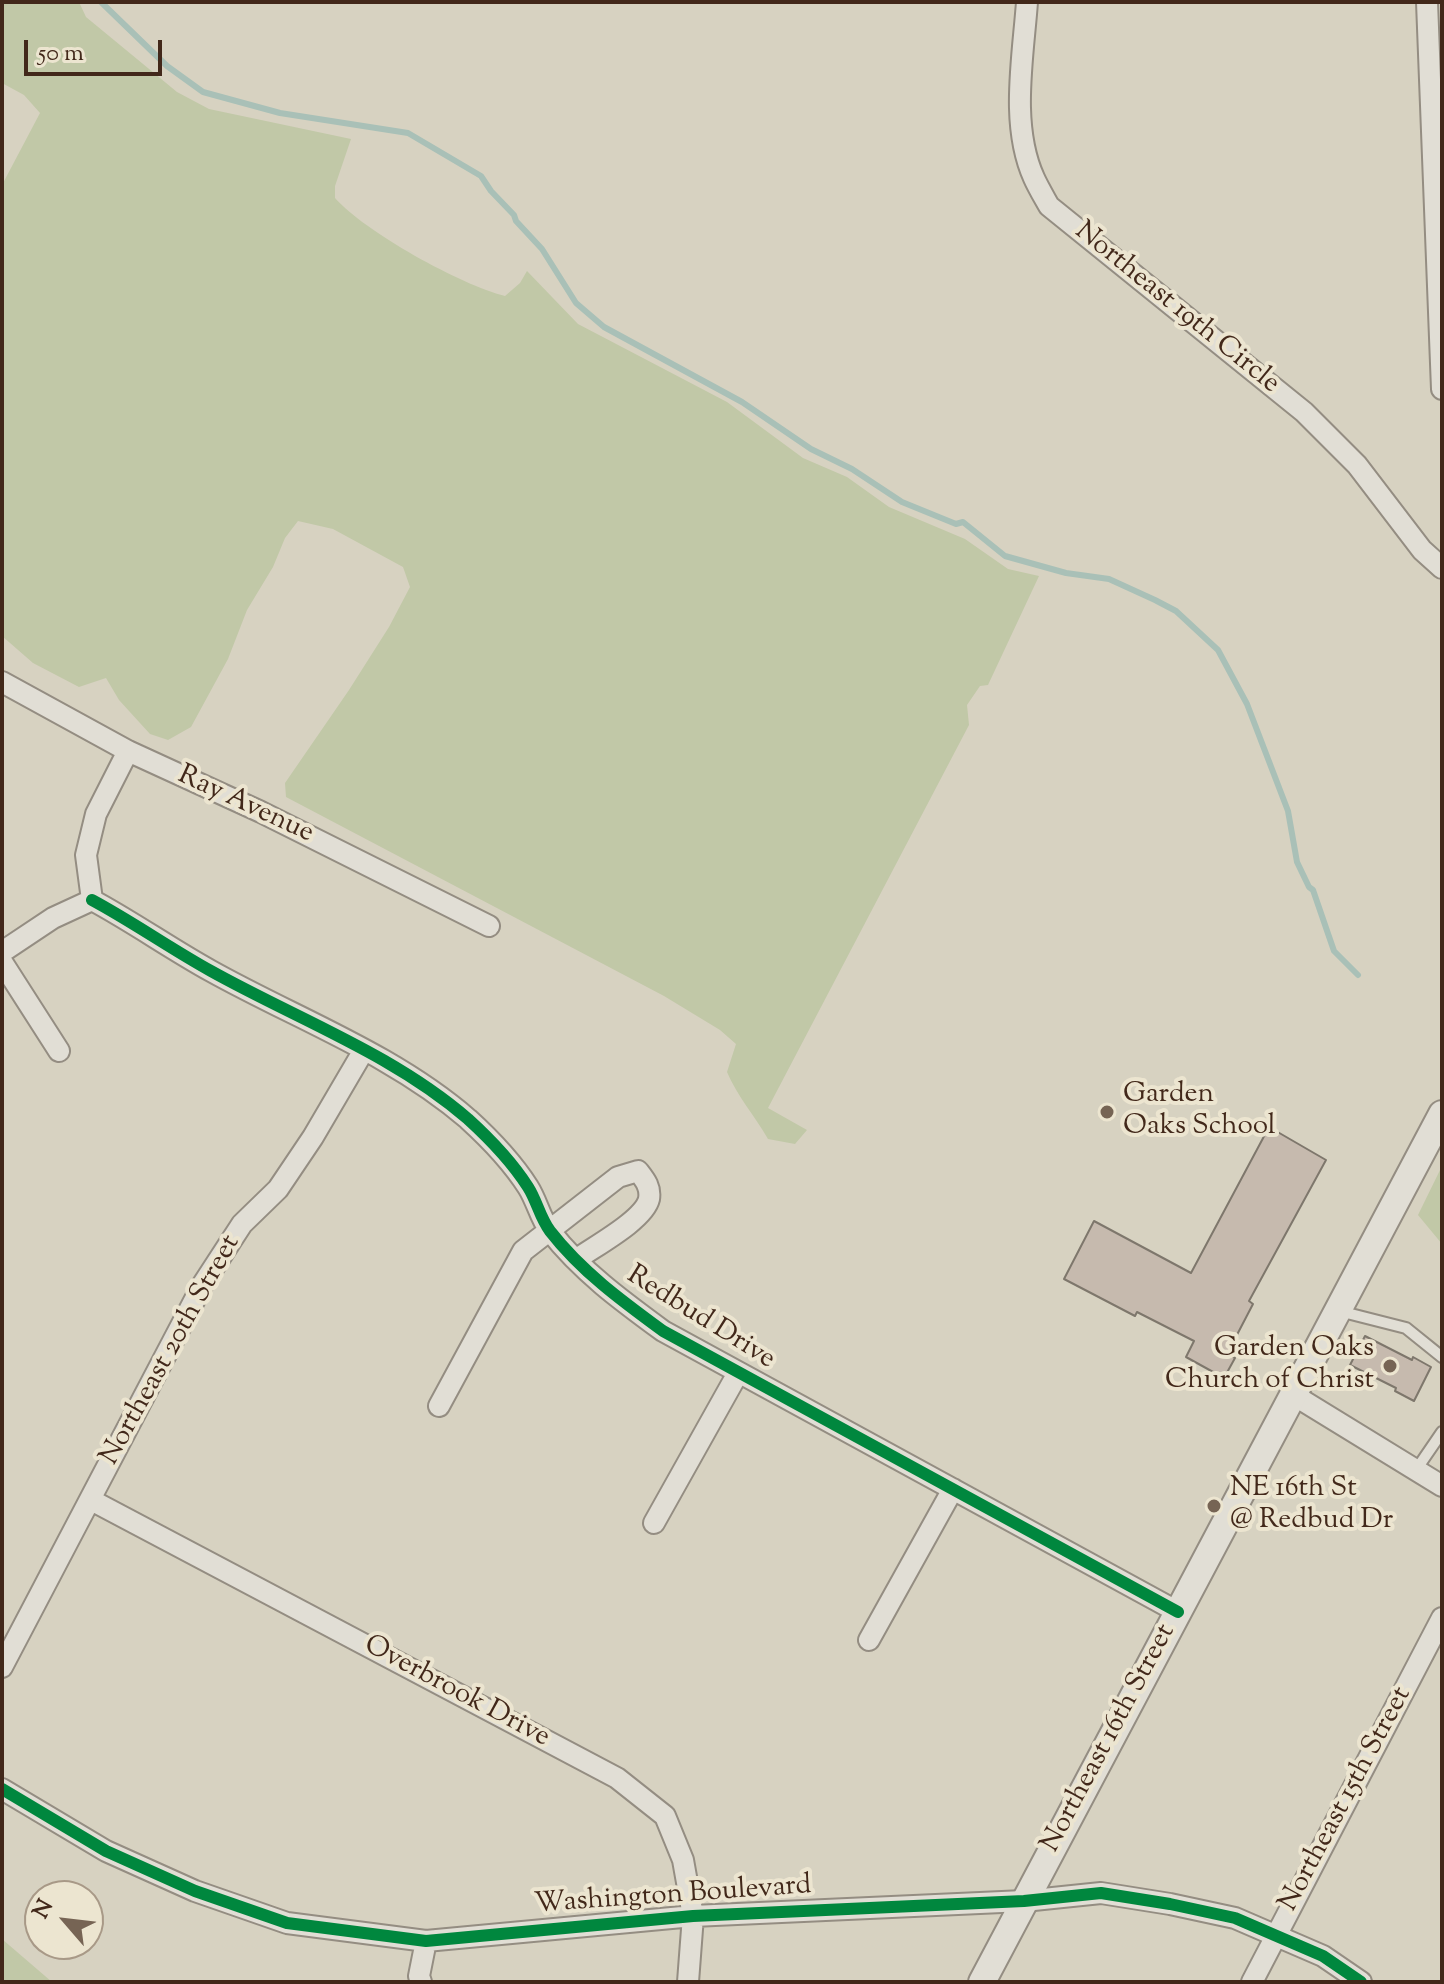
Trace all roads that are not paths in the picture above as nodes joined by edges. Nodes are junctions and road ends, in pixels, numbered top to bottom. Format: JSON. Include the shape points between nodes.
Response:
{"nodes":[{"id":1,"x":1027,"y":2,"type":"edge"},
{"id":2,"x":1427,"y":2,"type":"edge"},
{"id":3,"x":1442,"y":389,"type":"edge"},
{"id":4,"x":1442,"y":568,"type":"edge"},
{"id":5,"x":2,"y":682,"type":"edge"},
{"id":6,"x":128,"y":751,"type":"junction"},
{"id":7,"x":92,"y":900,"type":"junction"},
{"id":8,"x":489,"y":926,"type":"dead end"},
{"id":9,"x":2,"y":952,"type":"edge"},
{"id":10,"x":2,"y":962,"type":"edge"},
{"id":11,"x":364,"y":1050,"type":"junction"},
{"id":12,"x":59,"y":1051,"type":"dead end"},
{"id":13,"x":1442,"y":1114,"type":"edge"},
{"id":14,"x":548,"y":1229,"type":"junction"},
{"id":15,"x":577,"y":1259,"type":"junction"},
{"id":16,"x":1337,"y":1311,"type":"junction"},
{"id":17,"x":1442,"y":1357,"type":"edge"},
{"id":18,"x":738,"y":1373,"type":"junction"},
{"id":19,"x":1292,"y":1394,"type":"junction"},
{"id":20,"x":439,"y":1406,"type":"dead end"},
{"id":21,"x":1442,"y":1432,"type":"edge"},
{"id":22,"x":1416,"y":1470,"type":"junction"},
{"id":23,"x":1442,"y":1486,"type":"edge"},
{"id":24,"x":953,"y":1489,"type":"junction"},
{"id":25,"x":91,"y":1500,"type":"junction"},
{"id":26,"x":654,"y":1523,"type":"dead end"},
{"id":27,"x":1178,"y":1612,"type":"junction"},
{"id":28,"x":1442,"y":1618,"type":"edge"},
{"id":29,"x":869,"y":1640,"type":"dead end"},
{"id":30,"x":2,"y":1667,"type":"edge"},
{"id":31,"x":2,"y":1789,"type":"edge"},
{"id":32,"x":1024,"y":1901,"type":"junction"},
{"id":33,"x":693,"y":1916,"type":"junction"},
{"id":34,"x":1276,"y":1935,"type":"junction"},
{"id":35,"x":426,"y":1941,"type":"junction"},
{"id":36,"x":421,"y":1982,"type":"edge"},
{"id":37,"x":688,"y":1982,"type":"edge"},
{"id":38,"x":982,"y":1982,"type":"edge"},
{"id":39,"x":1252,"y":1982,"type":"edge"},
{"id":40,"x":1361,"y":1982,"type":"edge"}],
"edges":[{"from":1,"to":4,"type":"street","name":"Northeast 19th Circle","via":[[1020,111],[1033,178],[1049,206],[1304,412],[1357,465]]},
{"from":2,"to":3,"type":"street"},
{"from":5,"to":6,"type":"street","name":"Ray Avenue"},
{"from":6,"to":7,"type":"street","via":[[96,814],[86,855]]},
{"from":6,"to":8,"type":"street","name":"Ray Avenue"},
{"from":7,"to":9,"type":"street"},
{"from":7,"to":11,"type":"street","name":"Redbud Drive","via":[[210,971]]},
{"from":10,"to":12,"type":"street"},
{"from":11,"to":14,"type":"street","name":"Redbud Drive","via":[[468,1120],[505,1156]]},
{"from":11,"to":25,"type":"street","name":"Northeast 20th Street","via":[[278,1189],[242,1224],[203,1284]]},
{"from":13,"to":16,"type":"street","name":"Northeast 16th Street"},
{"from":14,"to":15,"type":"street","name":"Redbud Drive"},
{"from":14,"to":15,"type":"street","name":"Redbud Drive","via":[[618,1177],[638,1171],[648,1184],[649,1201],[633,1222]]},
{"from":14,"to":20,"type":"street","via":[[523,1251]]},
{"from":15,"to":18,"type":"street","name":"Redbud Drive","via":[[610,1293],[663,1331]]},
{"from":16,"to":17,"type":"lane","via":[[1406,1328]]},
{"from":16,"to":19,"type":"street","name":"Northeast 16th Street"},
{"from":18,"to":24,"type":"street","name":"Redbud Drive"},
{"from":18,"to":26,"type":"street"},
{"from":19,"to":22,"type":"street"},
{"from":19,"to":27,"type":"street","name":"Northeast 16th Street"},
{"from":21,"to":22,"type":"lane"},
{"from":22,"to":23,"type":"street"},
{"from":24,"to":27,"type":"street","name":"Redbud Drive"},
{"from":24,"to":29,"type":"street"},
{"from":25,"to":30,"type":"street","name":"Northeast 20th Street"},
{"from":25,"to":33,"type":"street","name":"Overbrook Drive","via":[[617,1778],[665,1816],[683,1860]]},
{"from":27,"to":32,"type":"street","name":"Northeast 16th Street"},
{"from":28,"to":34,"type":"street","name":"Northeast 15th Street"},
{"from":31,"to":35,"type":"street","name":"Washington Boulevard","via":[[106,1851],[195,1891],[287,1923]]},
{"from":32,"to":33,"type":"street","name":"Washington Boulevard"},
{"from":32,"to":34,"type":"street","name":"Washington Boulevard","via":[[1101,1893],[1235,1918]]},
{"from":32,"to":38,"type":"street","name":"Northeast 16th Street"},
{"from":33,"to":35,"type":"street","name":"Washington Boulevard"},
{"from":33,"to":37,"type":"street","name":"Overbrook Drive"},
{"from":34,"to":39,"type":"street","name":"Northeast 15th Street"},
{"from":34,"to":40,"type":"street","name":"Washington Boulevard","via":[[1323,1956]]},
{"from":35,"to":36,"type":"street"}]}
